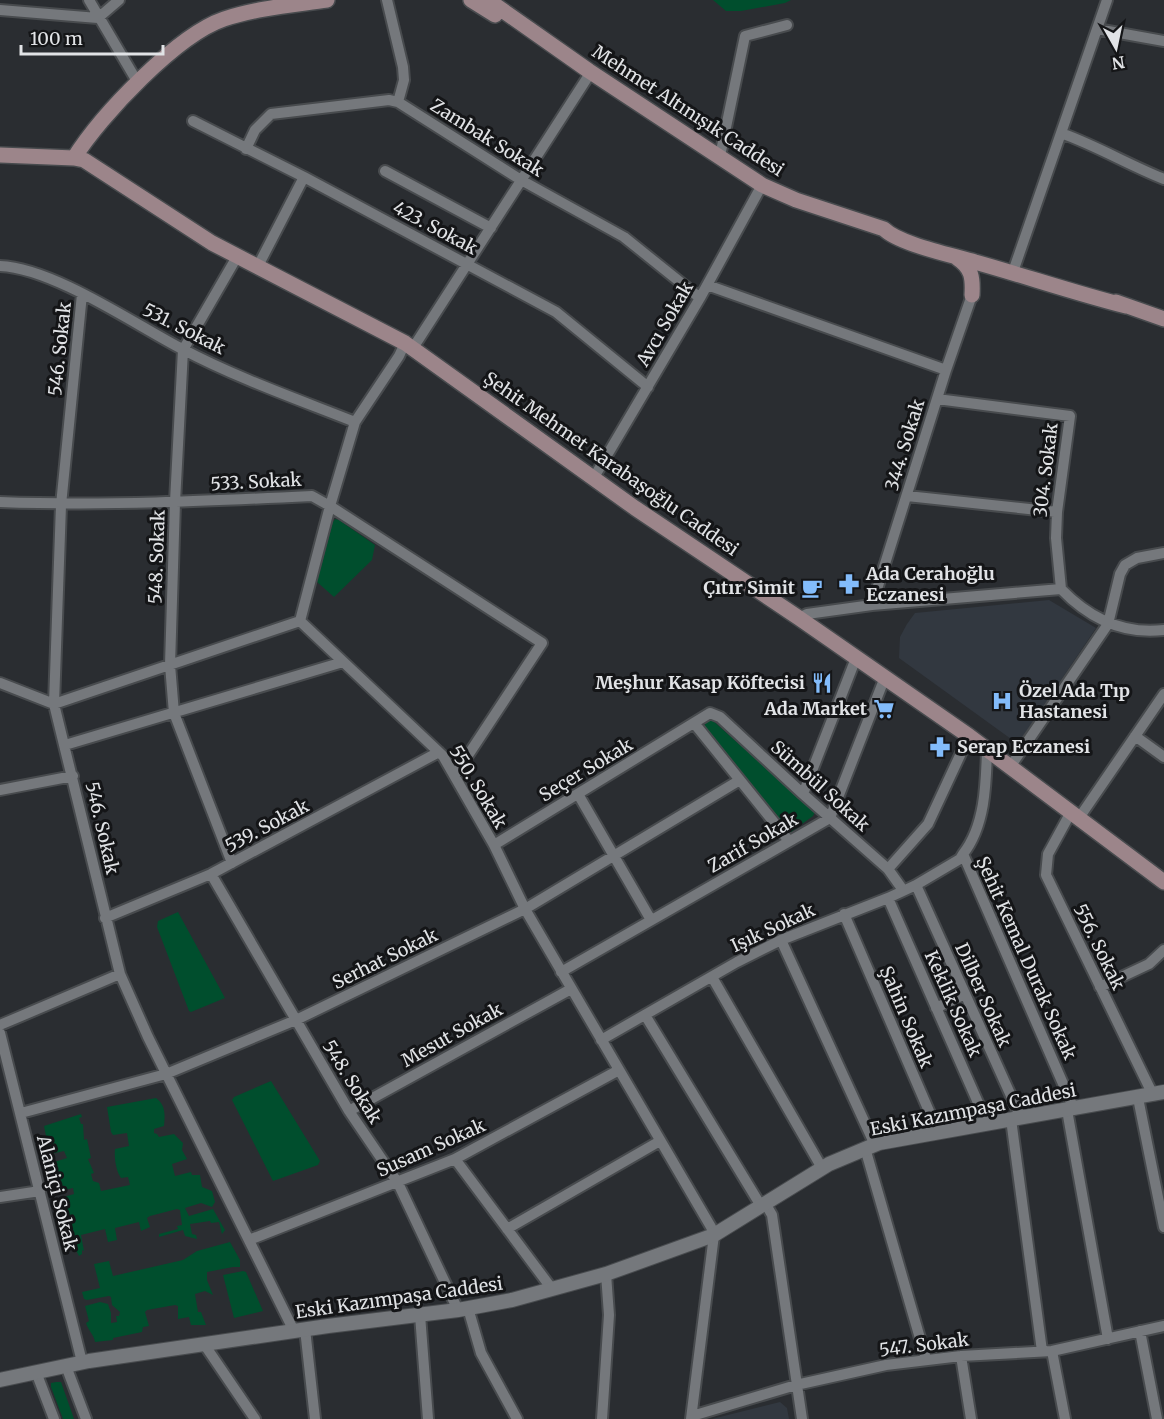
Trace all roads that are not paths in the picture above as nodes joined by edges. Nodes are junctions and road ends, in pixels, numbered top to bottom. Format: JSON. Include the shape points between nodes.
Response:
{"nodes":[{"id":1,"x":89,"y":0,"type":"edge"},
{"id":2,"x":119,"y":0,"type":"edge"},
{"id":3,"x":327,"y":0,"type":"edge"},
{"id":4,"x":387,"y":0,"type":"edge"},
{"id":5,"x":471,"y":0,"type":"edge"},
{"id":6,"x":488,"y":0,"type":"edge"},
{"id":7,"x":1107,"y":0,"type":"edge"},
{"id":8,"x":0,"y":10,"type":"edge"},
{"id":9,"x":98,"y":18,"type":"junction"},
{"id":10,"x":787,"y":25,"type":"dead end"},
{"id":11,"x":1097,"y":29,"type":"junction"},
{"id":12,"x":1164,"y":41,"type":"edge"},
{"id":13,"x":573,"y":60,"type":"junction"},
{"id":14,"x":591,"y":72,"type":"junction"},
{"id":15,"x":138,"y":83,"type":"junction"},
{"id":16,"x":398,"y":102,"type":"junction"},
{"id":17,"x":193,"y":121,"type":"dead end"},
{"id":18,"x":1061,"y":133,"type":"junction"},
{"id":19,"x":246,"y":149,"type":"junction"},
{"id":20,"x":0,"y":155,"type":"edge"},
{"id":21,"x":720,"y":156,"type":"junction"},
{"id":22,"x":74,"y":158,"type":"junction"},
{"id":23,"x":385,"y":171,"type":"dead end"},
{"id":24,"x":304,"y":177,"type":"junction"},
{"id":25,"x":1164,"y":179,"type":"edge"},
{"id":26,"x":521,"y":180,"type":"junction"},
{"id":27,"x":762,"y":185,"type":"junction"},
{"id":28,"x":491,"y":228,"type":"junction"},
{"id":29,"x":884,"y":230,"type":"junction"},
{"id":30,"x":934,"y":250,"type":"junction"},
{"id":31,"x":238,"y":255,"type":"junction"},
{"id":32,"x":984,"y":260,"type":"junction"},
{"id":33,"x":468,"y":264,"type":"junction"},
{"id":34,"x":0,"y":266,"type":"edge"},
{"id":35,"x":258,"y":266,"type":"junction"},
{"id":36,"x":1015,"y":266,"type":"junction"},
{"id":37,"x":707,"y":285,"type":"junction"},
{"id":38,"x":82,"y":294,"type":"junction"},
{"id":39,"x":972,"y":295,"type":"junction"},
{"id":40,"x":700,"y":298,"type":"junction"},
{"id":41,"x":1126,"y":306,"type":"junction"},
{"id":42,"x":1164,"y":319,"type":"edge"},
{"id":43,"x":409,"y":345,"type":"junction"},
{"id":44,"x":183,"y":350,"type":"junction"},
{"id":45,"x":946,"y":370,"type":"junction"},
{"id":46,"x":648,"y":387,"type":"junction"},
{"id":47,"x":937,"y":399,"type":"junction"},
{"id":48,"x":355,"y":422,"type":"junction"},
{"id":49,"x":593,"y":478,"type":"junction"},
{"id":50,"x":907,"y":496,"type":"junction"},
{"id":51,"x":0,"y":502,"type":"edge"},
{"id":52,"x":175,"y":502,"type":"junction"},
{"id":53,"x":61,"y":505,"type":"junction"},
{"id":54,"x":330,"y":506,"type":"junction"},
{"id":55,"x":1057,"y":512,"type":"junction"},
{"id":56,"x":1164,"y":553,"type":"edge"},
{"id":57,"x":1061,"y":589,"type":"junction"},
{"id":58,"x":872,"y":605,"type":"junction"},
{"id":59,"x":799,"y":618,"type":"junction"},
{"id":60,"x":300,"y":621,"type":"junction"},
{"id":61,"x":1108,"y":624,"type":"junction"},
{"id":62,"x":1164,"y":630,"type":"edge"},
{"id":63,"x":856,"y":658,"type":"junction"},
{"id":64,"x":343,"y":662,"type":"junction"},
{"id":65,"x":170,"y":665,"type":"junction"},
{"id":66,"x":885,"y":677,"type":"junction"},
{"id":67,"x":0,"y":683,"type":"edge"},
{"id":68,"x":1164,"y":694,"type":"edge"},
{"id":69,"x":54,"y":704,"type":"junction"},
{"id":70,"x":174,"y":713,"type":"junction"},
{"id":71,"x":710,"y":713,"type":"joint"},
{"id":72,"x":694,"y":723,"type":"junction"},
{"id":73,"x":969,"y":736,"type":"junction"},
{"id":74,"x":1135,"y":736,"type":"junction"},
{"id":75,"x":65,"y":745,"type":"junction"},
{"id":76,"x":987,"y":750,"type":"junction"},
{"id":77,"x":439,"y":752,"type":"junction"},
{"id":78,"x":1164,"y":757,"type":"edge"},
{"id":79,"x":1010,"y":767,"type":"junction"},
{"id":80,"x":455,"y":775,"type":"junction"},
{"id":81,"x":73,"y":776,"type":"junction"},
{"id":82,"x":740,"y":780,"type":"junction"},
{"id":83,"x":0,"y":790,"type":"edge"},
{"id":84,"x":578,"y":794,"type":"junction"},
{"id":85,"x":803,"y":794,"type":"junction"},
{"id":86,"x":1075,"y":815,"type":"junction"},
{"id":87,"x":830,"y":818,"type":"junction"},
{"id":88,"x":789,"y":841,"type":"junction"},
{"id":89,"x":494,"y":845,"type":"junction"},
{"id":90,"x":963,"y":854,"type":"junction"},
{"id":91,"x":614,"y":856,"type":"junction"},
{"id":92,"x":232,"y":863,"type":"junction"},
{"id":93,"x":888,"y":869,"type":"junction"},
{"id":94,"x":211,"y":874,"type":"junction"},
{"id":95,"x":1164,"y":882,"type":"edge"},
{"id":96,"x":916,"y":885,"type":"junction"},
{"id":97,"x":903,"y":890,"type":"junction"},
{"id":98,"x":888,"y":898,"type":"junction"},
{"id":99,"x":525,"y":909,"type":"junction"},
{"id":100,"x":844,"y":914,"type":"junction"},
{"id":101,"x":105,"y":918,"type":"junction"},
{"id":102,"x":651,"y":920,"type":"junction"},
{"id":103,"x":781,"y":940,"type":"junction"},
{"id":104,"x":1164,"y":950,"type":"edge"},
{"id":105,"x":561,"y":972,"type":"junction"},
{"id":106,"x":120,"y":974,"type":"junction"},
{"id":107,"x":712,"y":977,"type":"junction"},
{"id":108,"x":1100,"y":987,"type":"junction"},
{"id":109,"x":571,"y":989,"type":"junction"},
{"id":110,"x":965,"y":994,"type":"junction"},
{"id":111,"x":936,"y":1008,"type":"junction"},
{"id":112,"x":645,"y":1016,"type":"junction"},
{"id":113,"x":296,"y":1020,"type":"junction"},
{"id":114,"x":0,"y":1025,"type":"edge"},
{"id":115,"x":1,"y":1036,"type":"edge"},
{"id":116,"x":601,"y":1040,"type":"junction"},
{"id":117,"x":618,"y":1070,"type":"junction"},
{"id":118,"x":166,"y":1074,"type":"junction"},
{"id":119,"x":1159,"y":1093,"type":"edge"},
{"id":120,"x":1138,"y":1098,"type":"junction"},
{"id":121,"x":1070,"y":1109,"type":"junction"},
{"id":122,"x":349,"y":1111,"type":"junction"},
{"id":123,"x":21,"y":1113,"type":"junction"},
{"id":124,"x":1016,"y":1119,"type":"junction"},
{"id":125,"x":987,"y":1123,"type":"junction"},
{"id":126,"x":938,"y":1132,"type":"junction"},
{"id":127,"x":660,"y":1141,"type":"junction"},
{"id":128,"x":870,"y":1146,"type":"junction"},
{"id":129,"x":454,"y":1160,"type":"junction"},
{"id":130,"x":822,"y":1168,"type":"junction"},
{"id":131,"x":398,"y":1183,"type":"junction"},
{"id":132,"x":40,"y":1191,"type":"junction"},
{"id":133,"x":0,"y":1197,"type":"edge"},
{"id":134,"x":763,"y":1205,"type":"junction"},
{"id":135,"x":1164,"y":1227,"type":"edge"},
{"id":136,"x":507,"y":1229,"type":"junction"},
{"id":137,"x":714,"y":1235,"type":"junction"},
{"id":138,"x":249,"y":1240,"type":"junction"},
{"id":139,"x":606,"y":1274,"type":"junction"},
{"id":140,"x":552,"y":1289,"type":"junction"},
{"id":141,"x":463,"y":1309,"type":"junction"},
{"id":142,"x":420,"y":1315,"type":"junction"},
{"id":143,"x":1164,"y":1326,"type":"edge"},
{"id":144,"x":299,"y":1330,"type":"junction"},
{"id":145,"x":1140,"y":1331,"type":"junction"},
{"id":146,"x":1108,"y":1339,"type":"junction"},
{"id":147,"x":204,"y":1344,"type":"junction"},
{"id":148,"x":1047,"y":1351,"type":"junction"},
{"id":149,"x":961,"y":1356,"type":"junction"},
{"id":150,"x":926,"y":1359,"type":"junction"},
{"id":151,"x":82,"y":1362,"type":"junction"},
{"id":152,"x":66,"y":1366,"type":"junction"},
{"id":153,"x":36,"y":1372,"type":"junction"},
{"id":154,"x":0,"y":1380,"type":"edge"},
{"id":155,"x":796,"y":1385,"type":"junction"},
{"id":156,"x":691,"y":1417,"type":"edge"},
{"id":157,"x":54,"y":1419,"type":"edge"},
{"id":158,"x":86,"y":1419,"type":"edge"},
{"id":159,"x":255,"y":1419,"type":"edge"},
{"id":160,"x":315,"y":1419,"type":"edge"},
{"id":161,"x":428,"y":1419,"type":"edge"},
{"id":162,"x":517,"y":1419,"type":"edge"},
{"id":163,"x":602,"y":1419,"type":"edge"},
{"id":164,"x":802,"y":1419,"type":"edge"},
{"id":165,"x":971,"y":1419,"type":"edge"},
{"id":166,"x":1065,"y":1419,"type":"edge"},
{"id":167,"x":1157,"y":1419,"type":"edge"}],
"edges":[{"from":1,"to":9,"type":"street"},
{"from":2,"to":9,"type":"street"},
{"from":3,"to":15,"type":"main road","via":[[222,20],[200,30]]},
{"from":4,"to":16,"type":"street","via":[[403,67]]},
{"from":5,"to":13,"type":"main road","name":"Mehmet Altınışık Caddesi"},
{"from":6,"to":13,"type":"main road","name":"Mehmet Altınışık Caddesi"},
{"from":7,"to":11,"type":"street"},
{"from":8,"to":9,"type":"street"},
{"from":9,"to":15,"type":"street"},
{"from":10,"to":21,"type":"street","via":[[745,36]]},
{"from":11,"to":12,"type":"street"},
{"from":11,"to":18,"type":"street"},
{"from":13,"to":14,"type":"main road","name":"Mehmet Altınışık Caddesi"},
{"from":14,"to":21,"type":"main road","name":"Mehmet Altınışık Caddesi"},
{"from":14,"to":26,"type":"street"},
{"from":15,"to":22,"type":"main road"},
{"from":16,"to":19,"type":"street","via":[[271,114],[255,130]]},
{"from":16,"to":26,"type":"street","name":"Zambak Sokak"},
{"from":17,"to":19,"type":"street","name":"423. Sokak"},
{"from":18,"to":25,"type":"street"},
{"from":18,"to":36,"type":"street"},
{"from":19,"to":24,"type":"street","name":"423. Sokak"},
{"from":20,"to":22,"type":"main road","name":"Şehit Mehmet Karabaşoğlu Caddesi"},
{"from":21,"to":27,"type":"main road","name":"Mehmet Altınışık Caddesi"},
{"from":22,"to":31,"type":"main road","name":"Şehit Mehmet Karabaşoğlu Caddesi","via":[[107,173],[197,234]]},
{"from":23,"to":28,"type":"street"},
{"from":24,"to":33,"type":"street","name":"423. Sokak"},
{"from":24,"to":35,"type":"street"},
{"from":26,"to":28,"type":"street"},
{"from":26,"to":40,"type":"street","name":"Zambak Sokak","via":[[624,237]]},
{"from":27,"to":29,"type":"main road","name":"Mehmet Altınışık Caddesi"},
{"from":27,"to":37,"type":"street","name":"Avcı Sokak"},
{"from":28,"to":33,"type":"street"},
{"from":29,"to":30,"type":"main road","name":"Mehmet Altınışık Caddesi"},
{"from":29,"to":32,"type":"main road","name":"Mehmet Altınışık Caddesi","via":[[897,229]]},
{"from":30,"to":32,"type":"main road","name":"Mehmet Altınışık Caddesi"},
{"from":30,"to":39,"type":"main road","via":[[958,258],[968,268],[972,274]]},
{"from":31,"to":35,"type":"main road","name":"Şehit Mehmet Karabaşoğlu Caddesi"},
{"from":31,"to":44,"type":"street","name":"548. Sokak"},
{"from":32,"to":36,"type":"main road","name":"Mehmet Altınışık Caddesi"},
{"from":32,"to":39,"type":"main road"},
{"from":32,"to":41,"type":"main road","name":"Mehmet Altınışık Caddesi","via":[[1068,291]]},
{"from":33,"to":43,"type":"street"},
{"from":33,"to":46,"type":"street","name":"423. Sokak","via":[[556,312]]},
{"from":34,"to":38,"type":"street","name":"531. Sokak","via":[[35,273]]},
{"from":35,"to":43,"type":"main road","name":"Şehit Mehmet Karabaşoğlu Caddesi"},
{"from":36,"to":41,"type":"main road","name":"Mehmet Altınışık Caddesi"},
{"from":37,"to":40,"type":"street","name":"Avcı Sokak"},
{"from":37,"to":45,"type":"street"},
{"from":38,"to":44,"type":"street","name":"531. Sokak"},
{"from":38,"to":53,"type":"street","name":"546. Sokak"},
{"from":39,"to":45,"type":"street","name":"344. Sokak"},
{"from":40,"to":46,"type":"street","name":"Avcı Sokak"},
{"from":41,"to":42,"type":"main road","name":"Mehmet Altınışık Caddesi"},
{"from":43,"to":48,"type":"street"},
{"from":43,"to":49,"type":"main road","name":"Şehit Mehmet Karabaşoğlu Caddesi"},
{"from":44,"to":48,"type":"street","name":"531. Sokak"},
{"from":44,"to":52,"type":"street","name":"548. Sokak"},
{"from":45,"to":47,"type":"street","name":"344. Sokak"},
{"from":46,"to":49,"type":"street","name":"Avcı Sokak"},
{"from":47,"to":50,"type":"street","name":"344. Sokak"},
{"from":47,"to":55,"type":"street","name":"304. Sokak","via":[[1070,416]]},
{"from":48,"to":54,"type":"street"},
{"from":49,"to":59,"type":"main road","name":"Şehit Mehmet Karabaşoğlu Caddesi"},
{"from":50,"to":55,"type":"street"},
{"from":50,"to":58,"type":"street","name":"344. Sokak"},
{"from":51,"to":53,"type":"street","name":"533. Sokak"},
{"from":52,"to":53,"type":"street","name":"533. Sokak"},
{"from":52,"to":54,"type":"street","name":"533. Sokak","via":[[312,496]]},
{"from":52,"to":65,"type":"street","name":"548. Sokak"},
{"from":53,"to":69,"type":"street","name":"546. Sokak"},
{"from":54,"to":60,"type":"street"},
{"from":54,"to":80,"type":"street","name":"533. Sokak","via":[[542,643]]},
{"from":55,"to":57,"type":"street","name":"304. Sokak"},
{"from":56,"to":61,"type":"street","via":[[1137,558],[1125,565]]},
{"from":57,"to":58,"type":"street"},
{"from":57,"to":61,"type":"street","via":[[1076,605]]},
{"from":58,"to":59,"type":"street"},
{"from":59,"to":63,"type":"main road","name":"Şehit Mehmet Karabaşoğlu Caddesi"},
{"from":60,"to":64,"type":"street","name":"550. Sokak"},
{"from":60,"to":65,"type":"street"},
{"from":61,"to":62,"type":"street","via":[[1135,631]]},
{"from":61,"to":79,"type":"street"},
{"from":63,"to":66,"type":"main road","name":"Şehit Mehmet Karabaşoğlu Caddesi"},
{"from":63,"to":85,"type":"street"},
{"from":64,"to":70,"type":"street"},
{"from":64,"to":77,"type":"street","name":"550. Sokak"},
{"from":65,"to":69,"type":"street"},
{"from":65,"to":70,"type":"street","name":"548. Sokak"},
{"from":66,"to":73,"type":"main road","name":"Şehit Mehmet Karabaşoğlu Caddesi"},
{"from":66,"to":87,"type":"street"},
{"from":67,"to":69,"type":"street"},
{"from":68,"to":74,"type":"street","name":"556. Sokak"},
{"from":69,"to":75,"type":"street","name":"546. Sokak"},
{"from":70,"to":75,"type":"street"},
{"from":70,"to":92,"type":"street","name":"548. Sokak"},
{"from":71,"to":72,"type":"street","name":"Seçer Sokak"},
{"from":71,"to":85,"type":"street","name":"Sümbül Sokak","via":[[720,717]]},
{"from":72,"to":82,"type":"street"},
{"from":72,"to":84,"type":"street","name":"Seçer Sokak"},
{"from":73,"to":76,"type":"main road","name":"Şehit Mehmet Karabaşoğlu Caddesi"},
{"from":73,"to":93,"type":"street","via":[[928,824]]},
{"from":74,"to":78,"type":"street"},
{"from":74,"to":86,"type":"street","name":"556. Sokak"},
{"from":75,"to":81,"type":"street","name":"546. Sokak"},
{"from":76,"to":79,"type":"main road","name":"Şehit Mehmet Karabaşoğlu Caddesi"},
{"from":76,"to":90,"type":"street","name":"Şehit Kemal Durak Sokak","via":[[982,813]]},
{"from":77,"to":80,"type":"street","name":"550. Sokak"},
{"from":77,"to":92,"type":"street","name":"539. Sokak"},
{"from":79,"to":86,"type":"main road","name":"Şehit Mehmet Karabaşoğlu Caddesi"},
{"from":80,"to":89,"type":"street","name":"550. Sokak"},
{"from":81,"to":83,"type":"street"},
{"from":81,"to":101,"type":"street","name":"546. Sokak"},
{"from":82,"to":88,"type":"street"},
{"from":82,"to":91,"type":"street","name":"Serhat Sokak"},
{"from":84,"to":89,"type":"street","name":"Seçer Sokak"},
{"from":84,"to":91,"type":"street"},
{"from":85,"to":87,"type":"street","name":"Sümbül Sokak"},
{"from":86,"to":95,"type":"main road","name":"Şehit Mehmet Karabaşoğlu Caddesi"},
{"from":86,"to":108,"type":"street","name":"556. Sokak","via":[[1048,854],[1046,875]]},
{"from":87,"to":88,"type":"street","name":"Zarif Sokak"},
{"from":87,"to":93,"type":"street","name":"Sümbül Sokak"},
{"from":88,"to":102,"type":"street","name":"Zarif Sokak"},
{"from":89,"to":99,"type":"street","name":"550. Sokak"},
{"from":90,"to":96,"type":"street","name":"Işık Sokak"},
{"from":90,"to":121,"type":"street","name":"Şehit Kemal Durak Sokak"},
{"from":91,"to":99,"type":"street","name":"Serhat Sokak"},
{"from":91,"to":102,"type":"street"},
{"from":92,"to":94,"type":"street","name":"539. Sokak"},
{"from":93,"to":97,"type":"street","name":"Sümbül Sokak"},
{"from":94,"to":101,"type":"street","name":"539. Sokak"},
{"from":94,"to":113,"type":"street","name":"548. Sokak"},
{"from":96,"to":97,"type":"street","name":"Işık Sokak"},
{"from":96,"to":110,"type":"street","name":"Dilber Sokak"},
{"from":97,"to":98,"type":"street","name":"Işık Sokak"},
{"from":98,"to":100,"type":"street","name":"Işık Sokak"},
{"from":98,"to":111,"type":"street","name":"Keklik Sokak"},
{"from":99,"to":105,"type":"street","name":"550. Sokak"},
{"from":99,"to":113,"type":"street","name":"Serhat Sokak"},
{"from":100,"to":103,"type":"street","name":"Işık Sokak"},
{"from":100,"to":126,"type":"street","name":"Şahin Sokak"},
{"from":101,"to":106,"type":"street","name":"546. Sokak"},
{"from":102,"to":105,"type":"street","name":"Zarif Sokak"},
{"from":103,"to":107,"type":"street","name":"Işık Sokak"},
{"from":103,"to":128,"type":"street"},
{"from":104,"to":108,"type":"street","via":[[1149,964]]},
{"from":105,"to":109,"type":"street","name":"550. Sokak"},
{"from":106,"to":114,"type":"street"},
{"from":106,"to":118,"type":"street","name":"546. Sokak"},
{"from":107,"to":112,"type":"street","name":"Işık Sokak"},
{"from":107,"to":130,"type":"street"},
{"from":108,"to":119,"type":"street","name":"556. Sokak"},
{"from":109,"to":116,"type":"street","name":"550. Sokak"},
{"from":109,"to":122,"type":"street","name":"Mesut Sokak"},
{"from":110,"to":111,"type":"street"},
{"from":110,"to":124,"type":"street","name":"Dilber Sokak"},
{"from":111,"to":125,"type":"street","name":"Keklik Sokak"},
{"from":112,"to":116,"type":"street","name":"Işık Sokak"},
{"from":112,"to":134,"type":"street"},
{"from":113,"to":118,"type":"street","name":"Serhat Sokak"},
{"from":113,"to":122,"type":"street","name":"548. Sokak"},
{"from":115,"to":123,"type":"street","name":"Alaniçi Sokak"},
{"from":116,"to":117,"type":"street","name":"550. Sokak"},
{"from":117,"to":127,"type":"street","name":"550. Sokak"},
{"from":117,"to":129,"type":"street","name":"Susam Sokak"},
{"from":118,"to":123,"type":"street","name":"Serhat Sokak"},
{"from":118,"to":138,"type":"street","name":"546. Sokak"},
{"from":119,"to":120,"type":"street","name":"Eski Kazımpaşa Caddesi"},
{"from":120,"to":121,"type":"street","name":"Eski Kazımpaşa Caddesi"},
{"from":120,"to":135,"type":"street"},
{"from":121,"to":124,"type":"street","name":"Eski Kazımpaşa Caddesi"},
{"from":121,"to":146,"type":"street","name":"Şehit Kemal Durak Sokak"},
{"from":122,"to":131,"type":"street","name":"548. Sokak"},
{"from":123,"to":132,"type":"street","name":"Alaniçi Sokak"},
{"from":124,"to":125,"type":"street","name":"Eski Kazımpaşa Caddesi"},
{"from":124,"to":148,"type":"street","name":"Dilber Sokak"},
{"from":125,"to":126,"type":"street","name":"Eski Kazımpaşa Caddesi"},
{"from":126,"to":128,"type":"street","name":"Eski Kazımpaşa Caddesi"},
{"from":127,"to":136,"type":"street"},
{"from":127,"to":137,"type":"street","name":"550. Sokak"},
{"from":128,"to":130,"type":"street","name":"Eski Kazımpaşa Caddesi"},
{"from":128,"to":150,"type":"street"},
{"from":129,"to":131,"type":"street","name":"Susam Sokak"},
{"from":129,"to":136,"type":"street"},
{"from":130,"to":134,"type":"street","name":"Eski Kazımpaşa Caddesi"},
{"from":131,"to":138,"type":"street","name":"Susam Sokak"},
{"from":131,"to":141,"type":"street","name":"548. Sokak"},
{"from":132,"to":133,"type":"street"},
{"from":132,"to":151,"type":"street","name":"Alaniçi Sokak"},
{"from":134,"to":137,"type":"street","name":"Eski Kazımpaşa Caddesi"},
{"from":134,"to":155,"type":"street","via":[[772,1215]]},
{"from":136,"to":140,"type":"street"},
{"from":137,"to":139,"type":"street","name":"Eski Kazımpaşa Caddesi"},
{"from":137,"to":156,"type":"street"},
{"from":138,"to":144,"type":"street","name":"546. Sokak"},
{"from":139,"to":140,"type":"street","name":"Eski Kazımpaşa Caddesi"},
{"from":139,"to":163,"type":"street","via":[[609,1315]]},
{"from":140,"to":141,"type":"street","name":"Eski Kazımpaşa Caddesi"},
{"from":141,"to":142,"type":"street","name":"Eski Kazımpaşa Caddesi"},
{"from":141,"to":162,"type":"street","name":"548. Sokak","via":[[481,1353]]},
{"from":142,"to":144,"type":"street","name":"Eski Kazımpaşa Caddesi"},
{"from":142,"to":161,"type":"street"},
{"from":143,"to":145,"type":"street","name":"547. Sokak"},
{"from":144,"to":147,"type":"street","name":"Eski Kazımpaşa Caddesi"},
{"from":144,"to":160,"type":"street","name":"546. Sokak"},
{"from":145,"to":146,"type":"street","name":"547. Sokak"},
{"from":145,"to":167,"type":"street"},
{"from":146,"to":148,"type":"street","name":"547. Sokak"},
{"from":147,"to":151,"type":"street","name":"Eski Kazımpaşa Caddesi"},
{"from":147,"to":159,"type":"street"},
{"from":148,"to":149,"type":"street","name":"547. Sokak"},
{"from":148,"to":166,"type":"street","name":"Dilber Sokak"},
{"from":149,"to":150,"type":"street","name":"547. Sokak"},
{"from":149,"to":165,"type":"street"},
{"from":150,"to":155,"type":"street","name":"547. Sokak"},
{"from":151,"to":152,"type":"street","name":"Eski Kazımpaşa Caddesi"},
{"from":152,"to":153,"type":"street","name":"Eski Kazımpaşa Caddesi"},
{"from":152,"to":158,"type":"street"},
{"from":153,"to":154,"type":"street","name":"Eski Kazımpaşa Caddesi"},
{"from":153,"to":157,"type":"street"},
{"from":155,"to":156,"type":"street","name":"547. Sokak"},
{"from":155,"to":164,"type":"street"}]}
